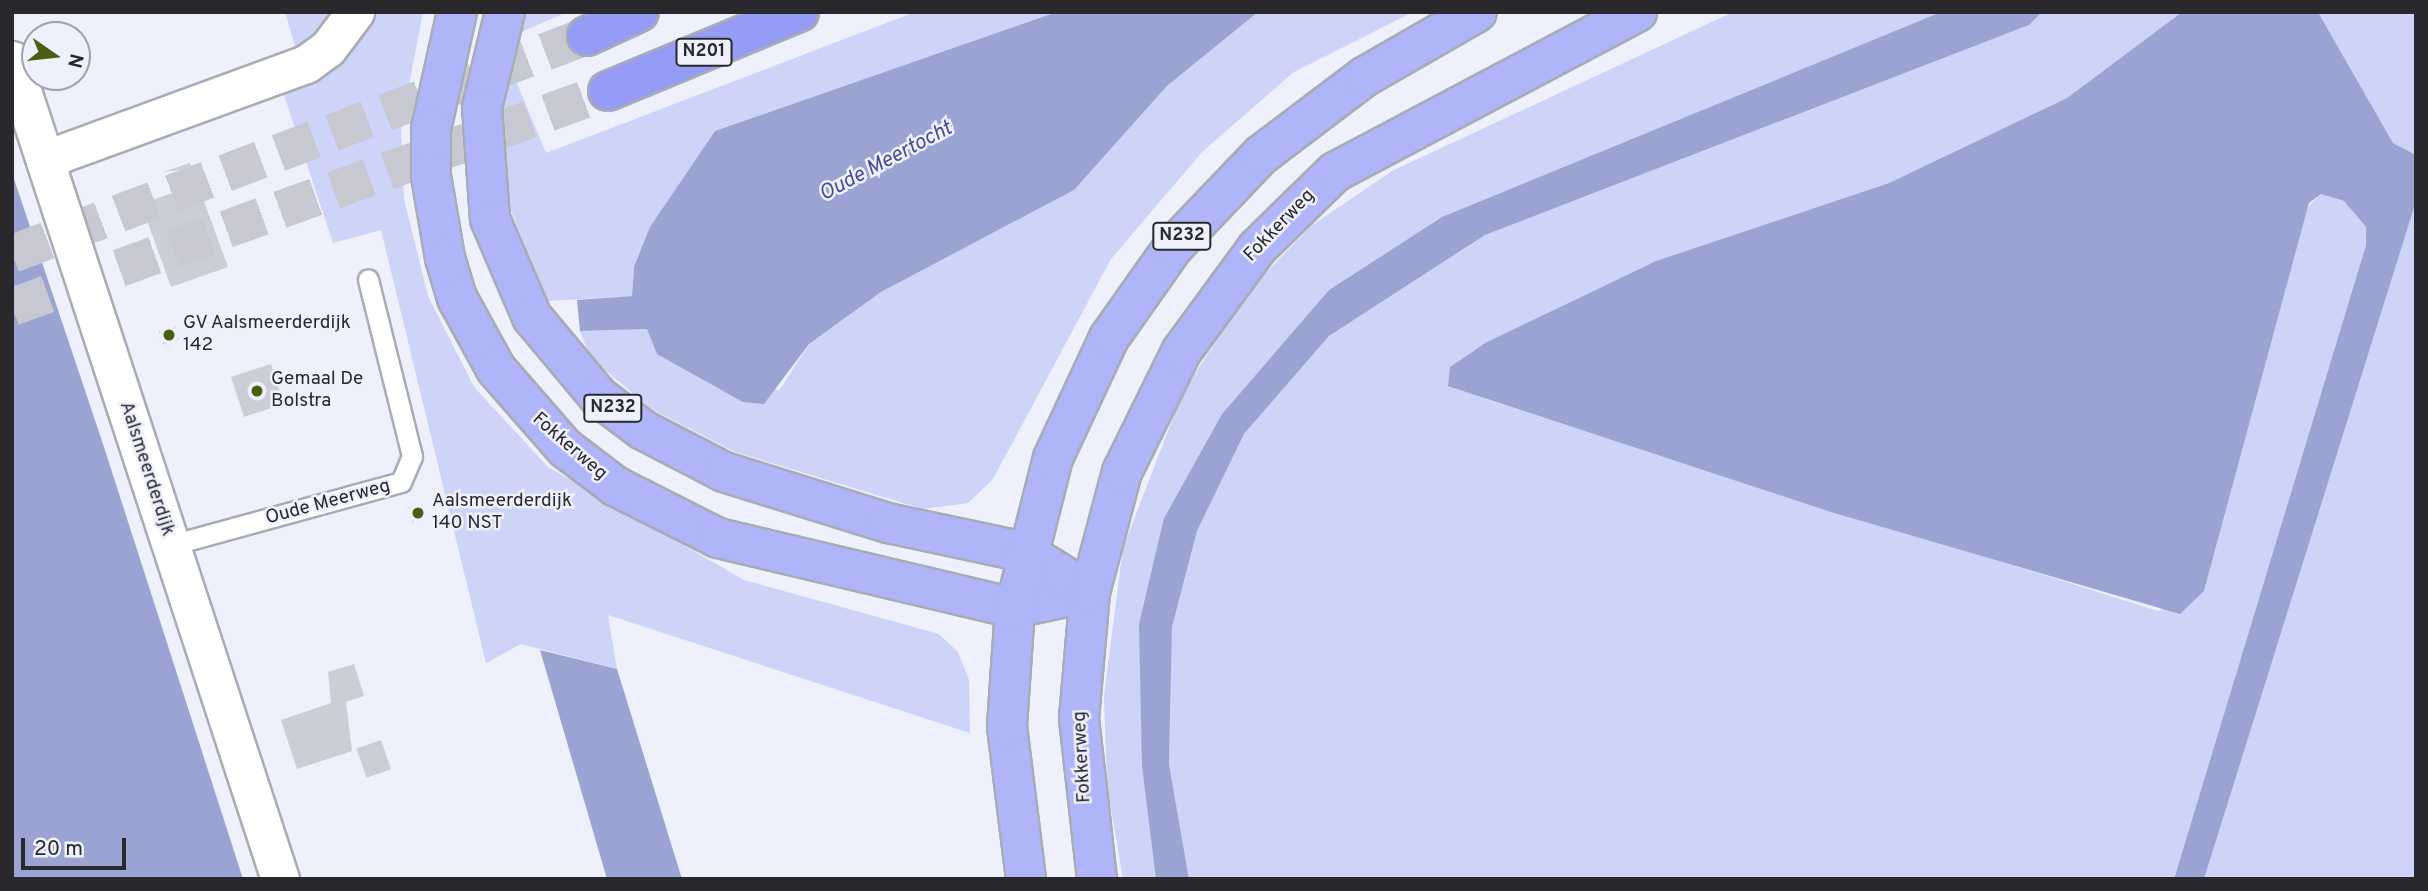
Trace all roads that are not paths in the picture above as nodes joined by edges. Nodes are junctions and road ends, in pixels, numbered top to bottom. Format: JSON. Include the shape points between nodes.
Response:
{"nodes":[{"id":1,"x":355,"y":12,"type":"edge"},
{"id":2,"x":457,"y":12,"type":"edge"},
{"id":3,"x":505,"y":12,"type":"edge"},
{"id":4,"x":639,"y":12,"type":"edge"},
{"id":5,"x":799,"y":12,"type":"edge"},
{"id":6,"x":1477,"y":12,"type":"edge"},
{"id":7,"x":1637,"y":12,"type":"edge"},
{"id":8,"x":587,"y":36,"type":"tunnel mouth"},
{"id":9,"x":12,"y":60,"type":"edge"},
{"id":10,"x":608,"y":92,"type":"tunnel mouth"},
{"id":11,"x":46,"y":159,"type":"junction"},
{"id":12,"x":368,"y":279,"type":"dead end"},
{"id":13,"x":171,"y":545,"type":"junction"},
{"id":14,"x":1025,"y":552,"type":"junction"},
{"id":15,"x":1090,"y":592,"type":"junction"},
{"id":16,"x":1015,"y":608,"type":"junction"},
{"id":17,"x":279,"y":879,"type":"edge"},
{"id":18,"x":1026,"y":879,"type":"edge"},
{"id":19,"x":1097,"y":879,"type":"edge"}],
"edges":[{"from":1,"to":11,"type":"street","via":[[328,48],[306,64]]},
{"from":2,"to":16,"type":"main road","name":"Fokkerweg","via":[[431,129],[431,176],[445,258],[475,335],[541,426],[615,486],[718,538]]},
{"from":3,"to":14,"type":"main road","number":"N232","via":[[481,117],[490,219],[508,271],[564,362],[643,430],[724,472],[888,523]]},
{"from":4,"to":8,"type":"highway"},
{"from":5,"to":10,"type":"highway","number":"N201"},
{"from":6,"to":14,"type":"main road","number":"N232","via":[[1306,118],[1181,237],[1109,338],[1071,413]]},
{"from":7,"to":15,"type":"main road","name":"Fokkerweg","via":[[1335,172],[1276,226],[1210,306],[1158,393],[1122,472]]},
{"from":9,"to":11,"type":"street","name":"Aalsmeerderdijk"},
{"from":11,"to":13,"type":"street","name":"Aalsmeerderdijk"},
{"from":12,"to":13,"type":"lane","name":"Oude Meerweg","via":[[412,456],[401,482]]},
{"from":13,"to":17,"type":"street","name":"Aalsmeerderdijk"},
{"from":14,"to":15,"type":"main road","number":"N232"},
{"from":14,"to":16,"type":"main road","number":"N232"},
{"from":15,"to":16,"type":"main road","name":"Fokkerweg"},
{"from":15,"to":19,"type":"main road","name":"Fokkerweg","via":[[1079,718]]},
{"from":16,"to":18,"type":"main road","number":"N232","via":[[1007,726]]}]}
